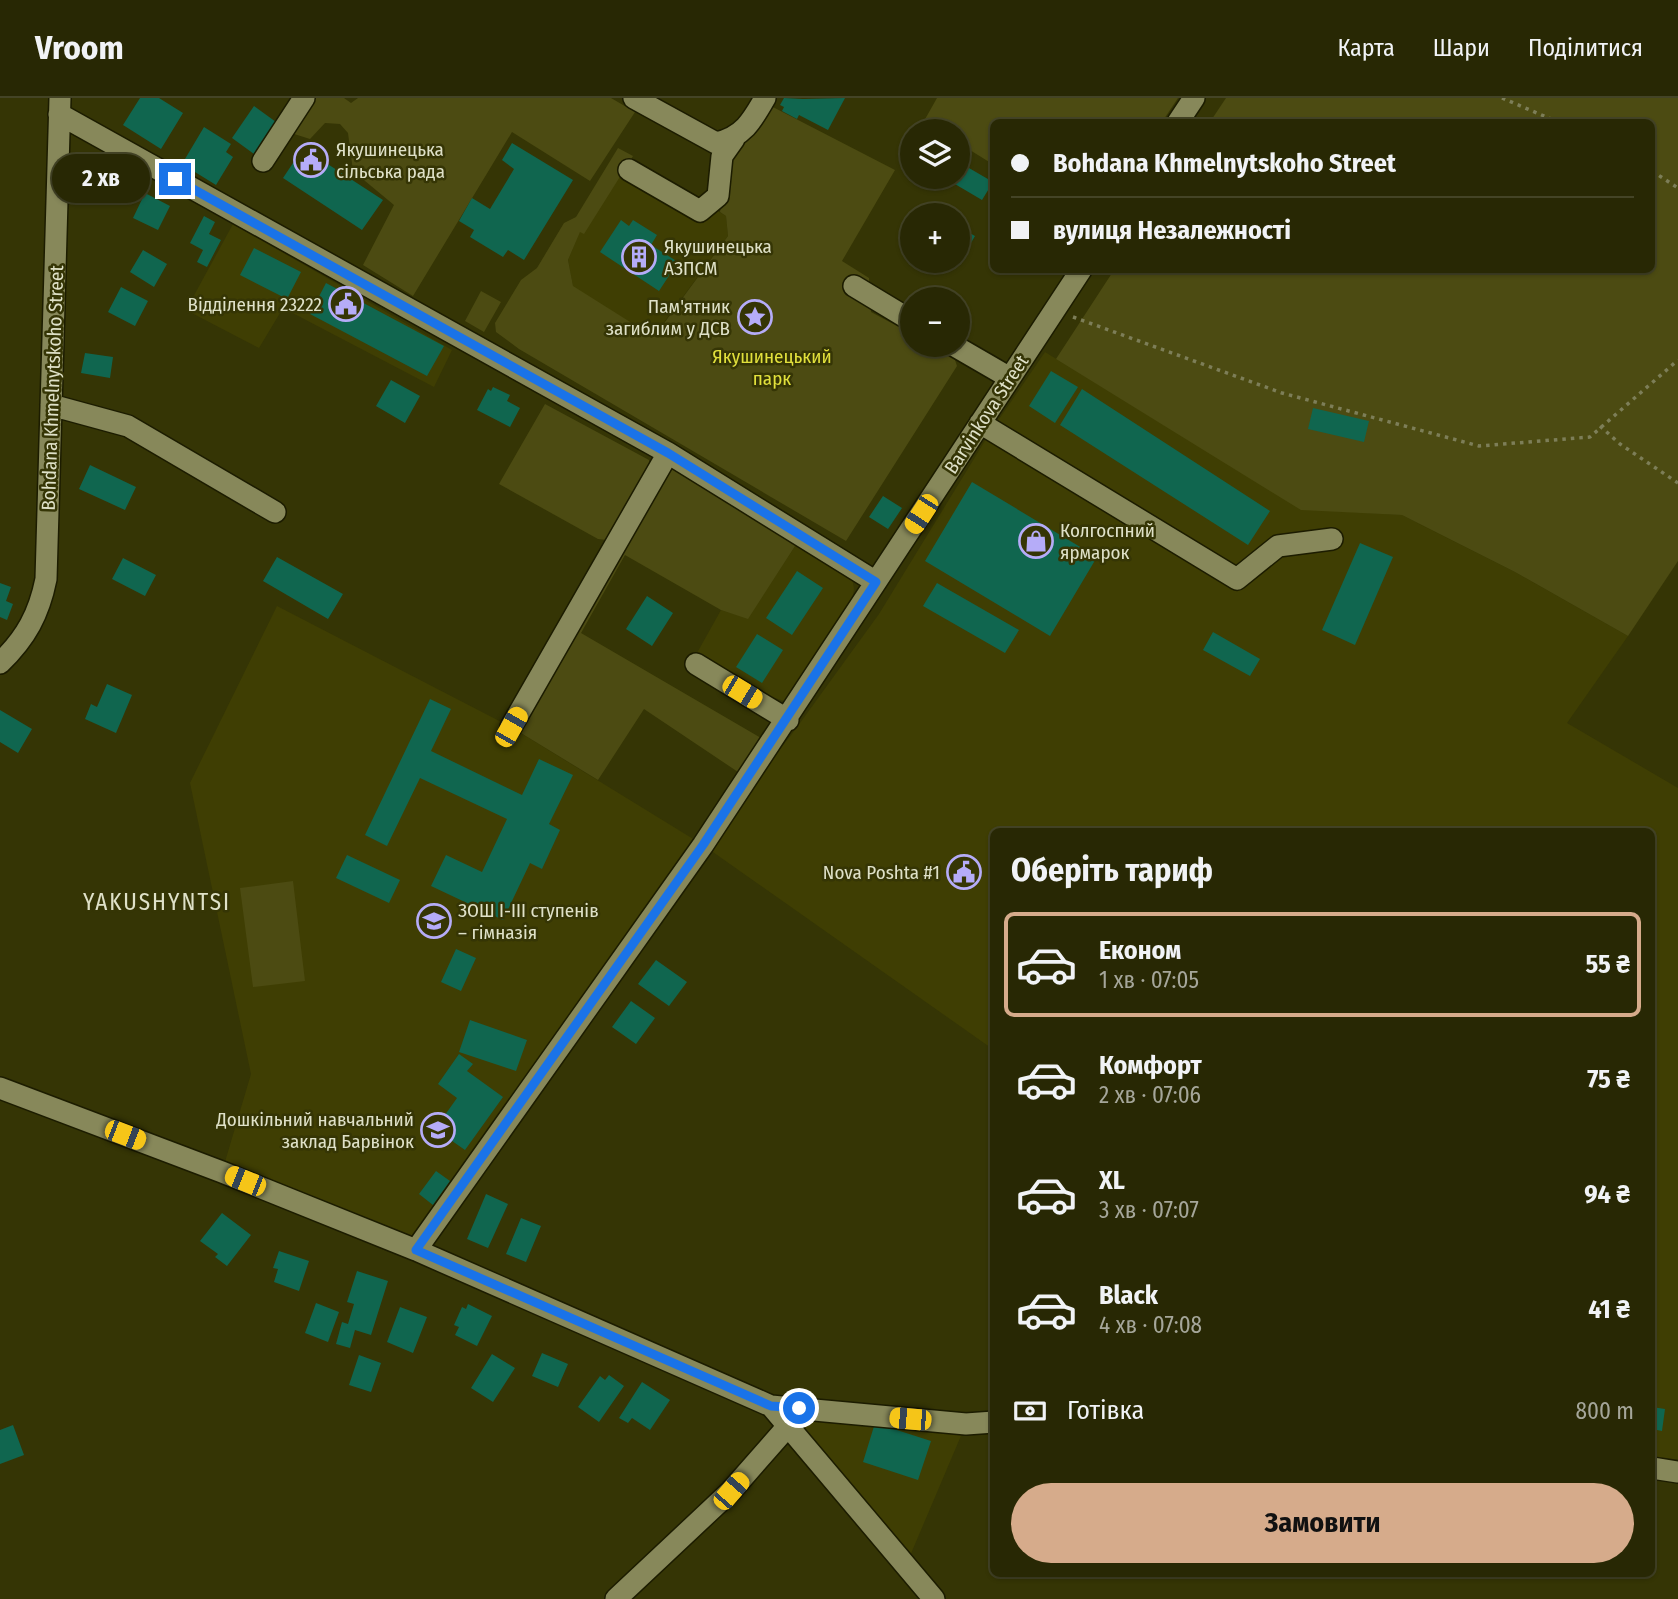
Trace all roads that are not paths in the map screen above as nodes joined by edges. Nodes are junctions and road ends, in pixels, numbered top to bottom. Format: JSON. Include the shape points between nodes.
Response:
{"nodes":[{"id":1,"x":304,"y":98,"type":"edge"},
{"id":2,"x":634,"y":98,"type":"edge"},
{"id":3,"x":765,"y":98,"type":"edge"},
{"id":4,"x":1194,"y":98,"type":"edge"},
{"id":5,"x":60,"y":106,"type":"edge"},
{"id":6,"x":1180,"y":119,"type":"edge"},
{"id":7,"x":734,"y":139,"type":"junction"},
{"id":8,"x":263,"y":161,"type":"dead end"},
{"id":9,"x":629,"y":170,"type":"dead end"},
{"id":10,"x":1079,"y":273,"type":"edge"},
{"id":11,"x":854,"y":286,"type":"dead end"},
{"id":12,"x":900,"y":314,"type":"edge"},
{"id":13,"x":970,"y":355,"type":"edge"},
{"id":14,"x":1010,"y":379,"type":"junction"},
{"id":15,"x":51,"y":405,"type":"junction"},
{"id":16,"x":980,"y":423,"type":"junction"},
{"id":17,"x":668,"y":453,"type":"junction"},
{"id":18,"x":275,"y":512,"type":"dead end"},
{"id":19,"x":1332,"y":539,"type":"dead end"},
{"id":20,"x":876,"y":582,"type":"junction"},
{"id":21,"x":0,"y":663,"type":"edge"},
{"id":22,"x":696,"y":664,"type":"dead end"},
{"id":23,"x":788,"y":720,"type":"junction"},
{"id":24,"x":511,"y":727,"type":"dead end"},
{"id":25,"x":2,"y":1090,"type":"edge"},
{"id":26,"x":416,"y":1250,"type":"junction"},
{"id":27,"x":771,"y":1406,"type":"junction"},
{"id":28,"x":990,"y":1422,"type":"edge"},
{"id":29,"x":788,"y":1426,"type":"junction"},
{"id":30,"x":1655,"y":1468,"type":"edge"},
{"id":31,"x":1678,"y":1472,"type":"edge"},
{"id":32,"x":617,"y":1599,"type":"edge"},
{"id":33,"x":934,"y":1599,"type":"edge"}],
"edges":[{"from":1,"to":8,"type":"street"},
{"from":2,"to":7,"type":"street","via":[[716,143]]},
{"from":3,"to":7,"type":"street"},
{"from":4,"to":6,"type":"street"},
{"from":5,"to":15,"type":"street","name":"Bohdana Khmelnytskoho Street"},
{"from":5,"to":17,"type":"street"},
{"from":7,"to":9,"type":"street","via":[[722,156],[718,196],[700,211]]},
{"from":10,"to":14,"type":"street","name":"Barvinkova Street"},
{"from":11,"to":12,"type":"street"},
{"from":13,"to":14,"type":"street"},
{"from":14,"to":16,"type":"street","name":"Barvinkova Street"},
{"from":15,"to":18,"type":"street","via":[[128,426]]},
{"from":15,"to":21,"type":"street","name":"Bohdana Khmelnytskoho Street","via":[[46,579],[37,617]]},
{"from":16,"to":19,"type":"street","via":[[1237,579],[1278,546]]},
{"from":16,"to":20,"type":"street","name":"Barvinkova Street"},
{"from":17,"to":20,"type":"street"},
{"from":17,"to":24,"type":"street"},
{"from":20,"to":23,"type":"street","name":"Barvinkova Street"},
{"from":22,"to":23,"type":"street"},
{"from":23,"to":26,"type":"street","name":"Barvinkova Street"},
{"from":25,"to":26,"type":"street"},
{"from":26,"to":27,"type":"street"},
{"from":27,"to":28,"type":"street"},
{"from":27,"to":29,"type":"street"},
{"from":29,"to":32,"type":"street","via":[[731,1491]]},
{"from":29,"to":33,"type":"street"},
{"from":30,"to":31,"type":"street"}]}
